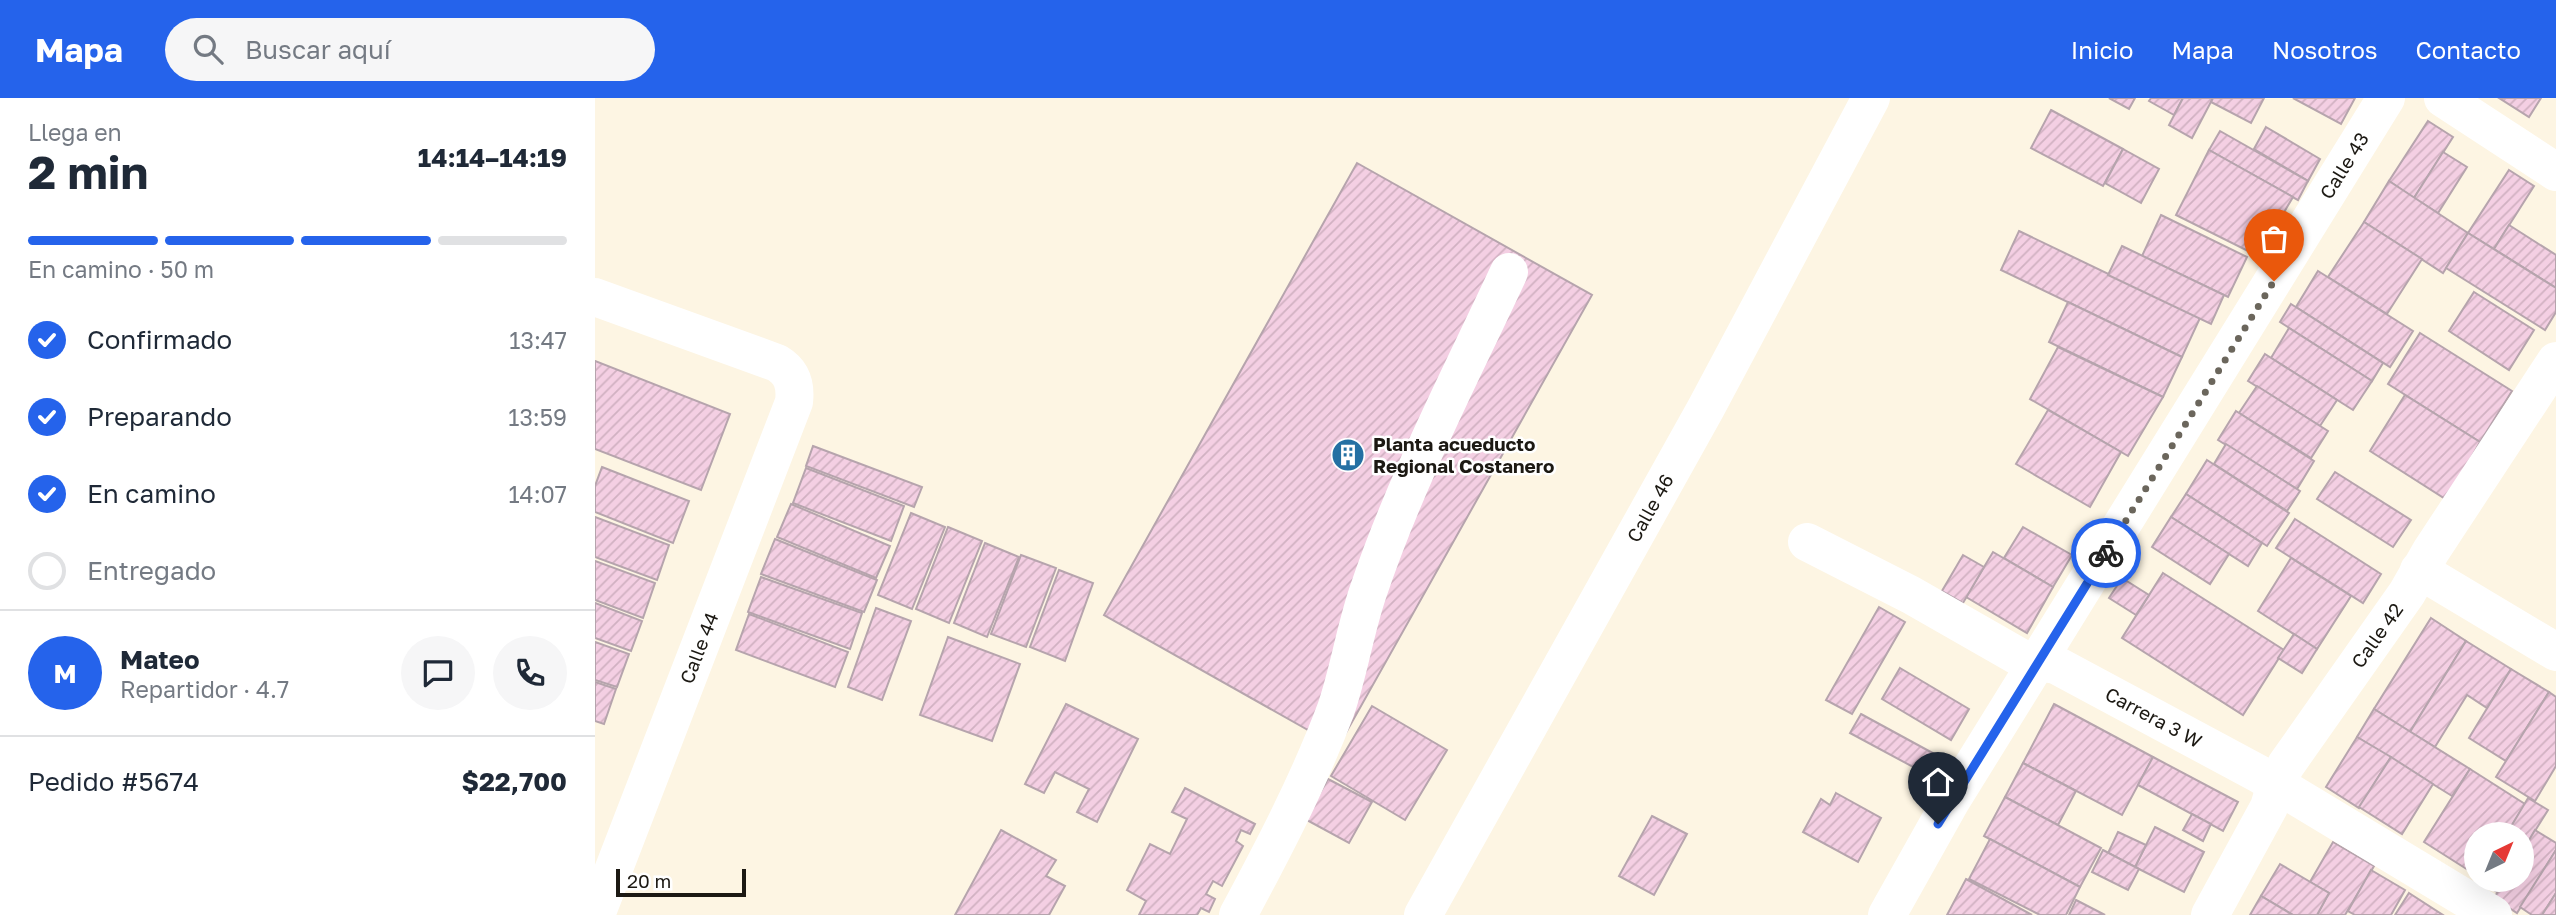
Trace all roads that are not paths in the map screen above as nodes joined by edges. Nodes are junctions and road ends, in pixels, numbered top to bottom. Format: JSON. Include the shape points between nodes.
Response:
{"nodes":[{"id":1,"x":1871,"y":98,"type":"edge"},
{"id":2,"x":2386,"y":98,"type":"edge"},
{"id":3,"x":2443,"y":98,"type":"edge"},
{"id":4,"x":2556,"y":172,"type":"edge"},
{"id":5,"x":1509,"y":272,"type":"dead end"},
{"id":6,"x":595,"y":297,"type":"edge"},
{"id":7,"x":2556,"y":361,"type":"edge"},
{"id":8,"x":1807,"y":542,"type":"dead end"},
{"id":9,"x":2420,"y":570,"type":"junction"},
{"id":10,"x":2556,"y":652,"type":"edge"},
{"id":11,"x":2038,"y":663,"type":"junction"},
{"id":12,"x":2276,"y":784,"type":"junction"},
{"id":13,"x":596,"y":915,"type":"edge"},
{"id":14,"x":1238,"y":915,"type":"edge"},
{"id":15,"x":1423,"y":915,"type":"edge"},
{"id":16,"x":1887,"y":915,"type":"edge"},
{"id":17,"x":2210,"y":915,"type":"edge"},
{"id":18,"x":2493,"y":915,"type":"edge"}],
"edges":[{"from":1,"to":15,"type":"street","name":"Calle 46","via":[[1706,408]]},
{"from":2,"to":11,"type":"street","name":"Calle 43"},
{"from":3,"to":4,"type":"street"},
{"from":5,"to":14,"type":"street","via":[[1403,503],[1368,592],[1336,707],[1313,764]]},
{"from":6,"to":13,"type":"street","name":"Calle 44","via":[[769,360],[793,380],[794,402]]},
{"from":7,"to":9,"type":"street","name":"Calle 42"},
{"from":8,"to":11,"type":"street","name":"Carrera 3 W"},
{"from":9,"to":10,"type":"street"},
{"from":9,"to":12,"type":"street","name":"Calle 42"},
{"from":11,"to":12,"type":"street","name":"Carrera 3 W","via":[[2056,665]]},
{"from":11,"to":16,"type":"street","name":"Calle 43","via":[[1951,801]]},
{"from":12,"to":17,"type":"street","name":"Calle 42","via":[[2269,807]]},
{"from":12,"to":18,"type":"street","name":"Carrera 3 W"}]}
